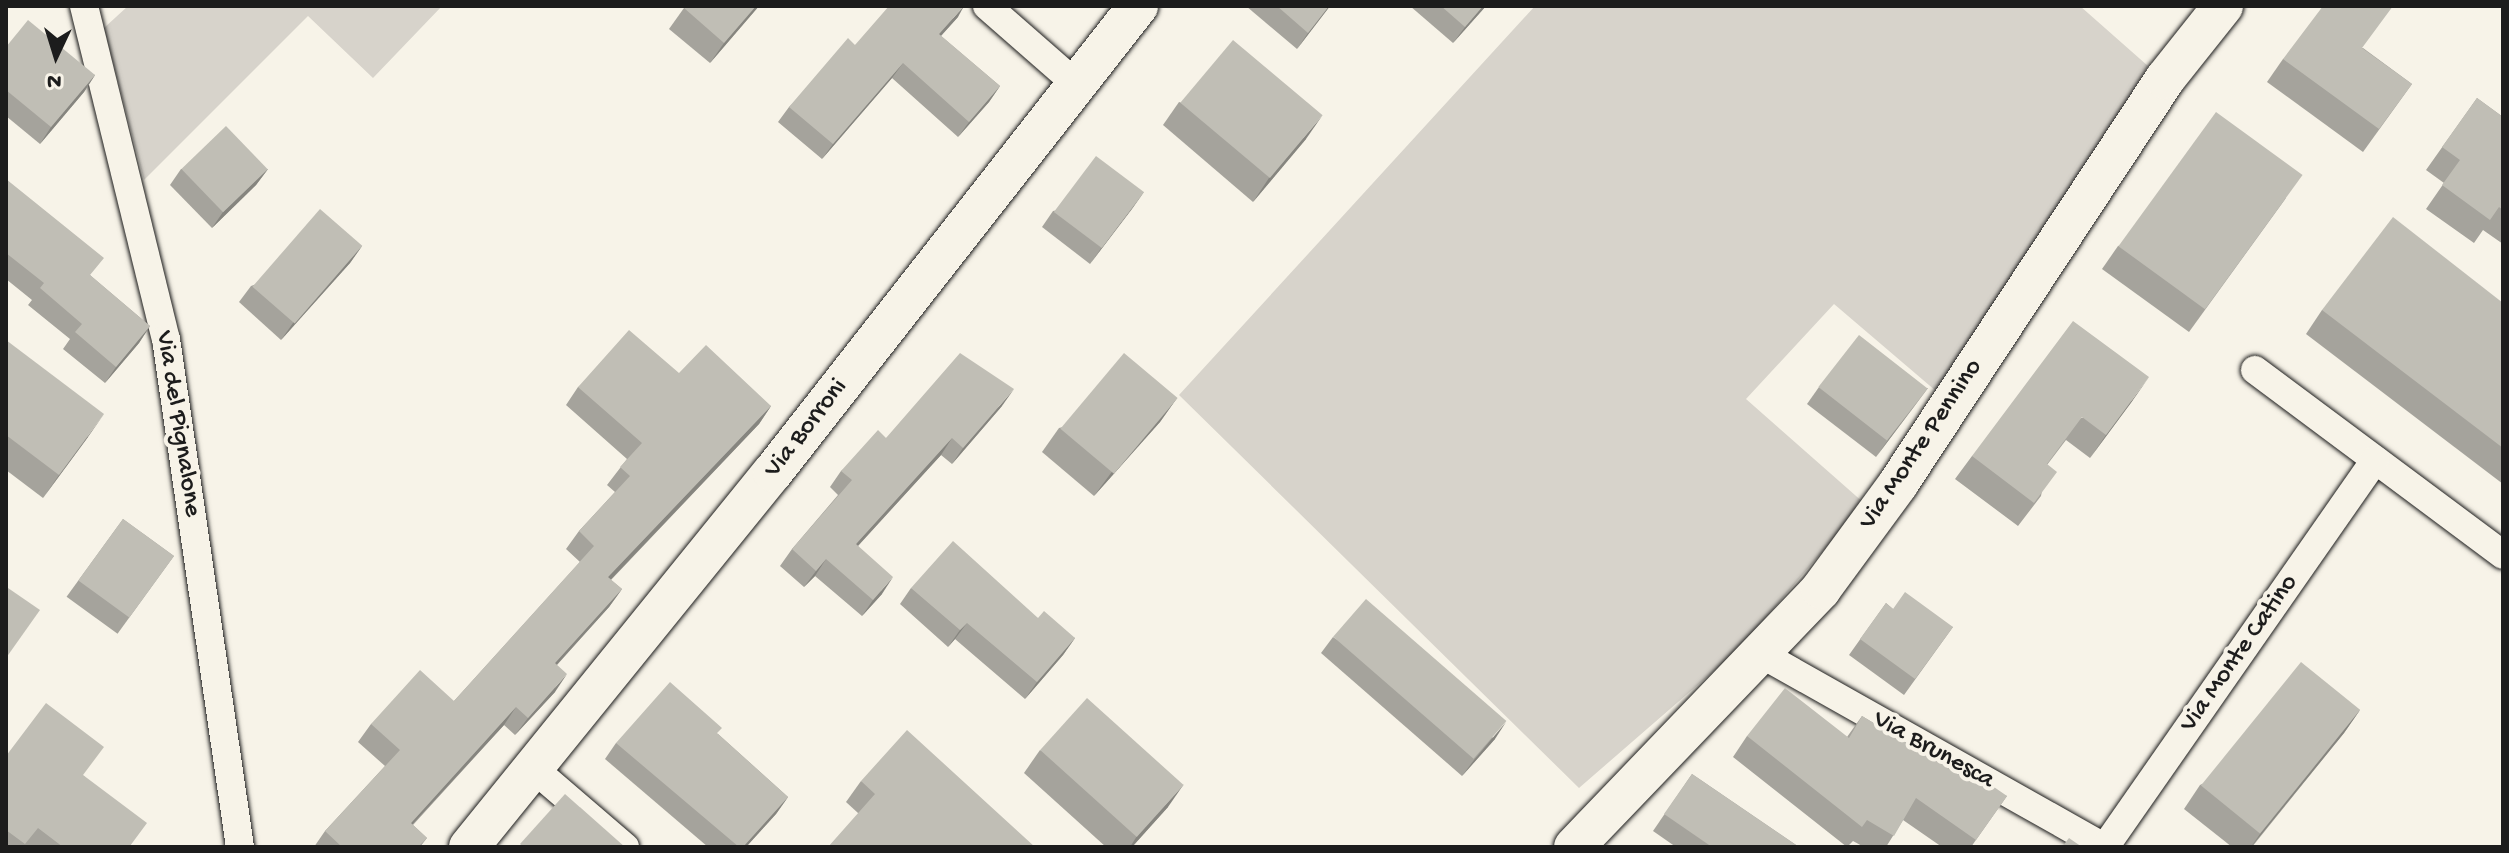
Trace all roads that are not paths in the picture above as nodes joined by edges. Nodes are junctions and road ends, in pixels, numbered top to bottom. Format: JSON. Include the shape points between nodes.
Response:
{"nodes":[{"id":1,"x":84,"y":6,"type":"edge"},
{"id":2,"x":987,"y":6,"type":"edge"},
{"id":3,"x":1138,"y":6,"type":"edge"},
{"id":4,"x":2223,"y":6,"type":"edge"},
{"id":5,"x":1075,"y":83,"type":"junction"},
{"id":6,"x":2255,"y":370,"type":"dead end"},
{"id":7,"x":2375,"y":460,"type":"junction"},
{"id":8,"x":2503,"y":555,"type":"edge"},
{"id":9,"x":1763,"y":655,"type":"junction"},
{"id":10,"x":534,"y":769,"type":"junction"},
{"id":11,"x":240,"y":847,"type":"edge"},
{"id":12,"x":469,"y":847,"type":"edge"},
{"id":13,"x":625,"y":847,"type":"edge"},
{"id":14,"x":1574,"y":847,"type":"edge"},
{"id":15,"x":2104,"y":847,"type":"edge"}],
"edges":[{"from":1,"to":11,"type":"street","name":"Via del Pignalone","via":[[166,339]]},
{"from":2,"to":5,"type":"street"},
{"from":3,"to":5,"type":"street","name":"Via Borroni"},
{"from":4,"to":9,"type":"street","name":"Via Monte Pennino","via":[[2165,79],[1898,484],[1821,589]]},
{"from":5,"to":10,"type":"street","name":"Via Borroni"},
{"from":6,"to":7,"type":"street"},
{"from":7,"to":8,"type":"street"},
{"from":7,"to":15,"type":"street","name":"Via Monte Catino"},
{"from":9,"to":14,"type":"street","name":"Via Monte Pennino"},
{"from":9,"to":15,"type":"street","name":"Via Brunesca"},
{"from":10,"to":12,"type":"street","name":"Via Borroni"},
{"from":10,"to":13,"type":"street"}]}
